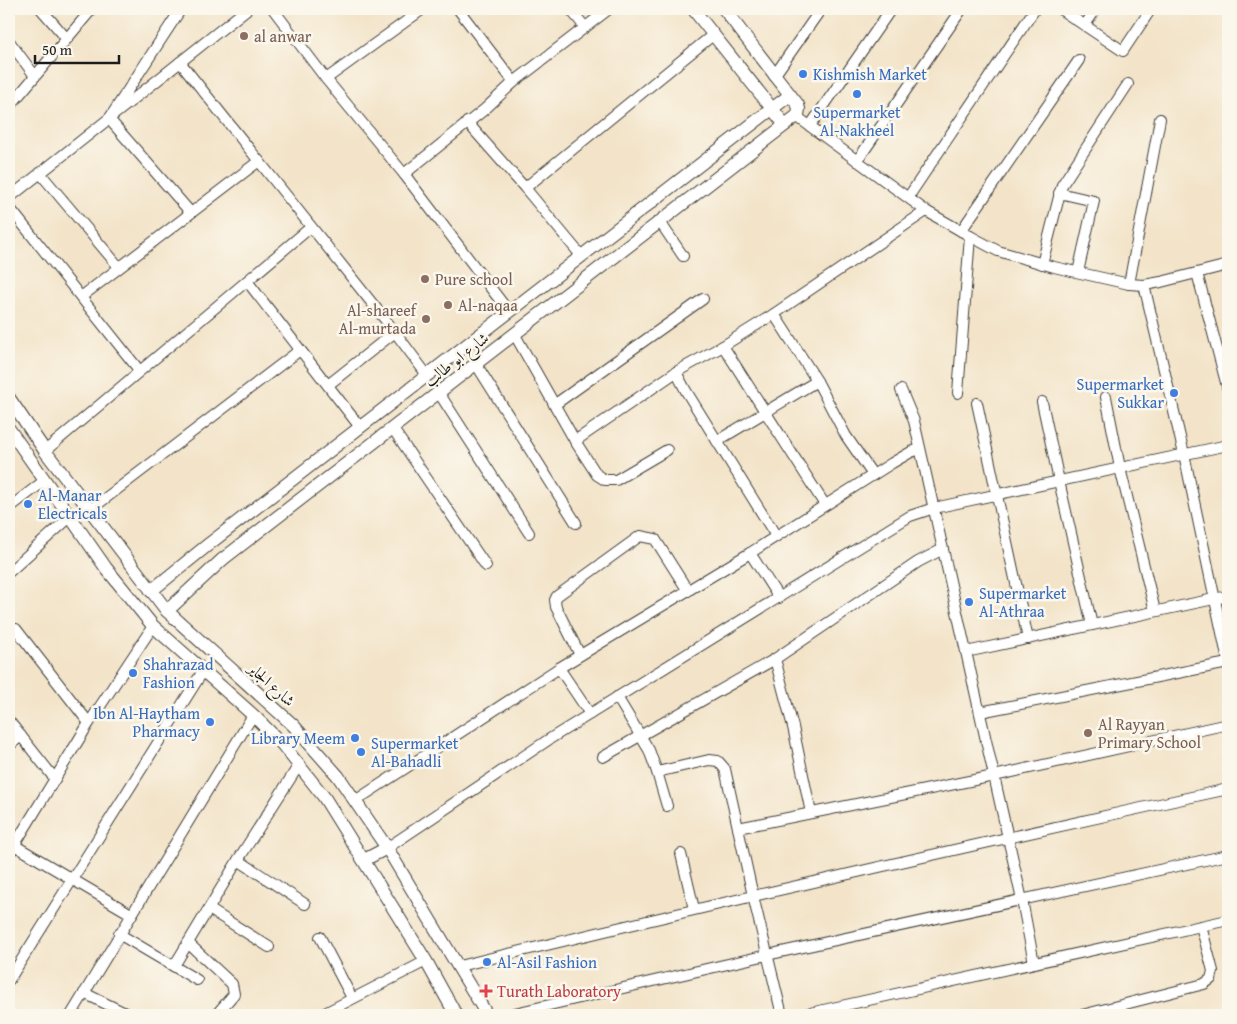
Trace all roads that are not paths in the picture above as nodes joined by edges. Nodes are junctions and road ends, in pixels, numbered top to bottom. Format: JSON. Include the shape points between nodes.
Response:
{"nodes":[{"id":1,"x":41,"y":9,"type":"edge"},
{"id":2,"x":92,"y":9,"type":"edge"},
{"id":3,"x":181,"y":9,"type":"edge"},
{"id":4,"x":248,"y":9,"type":"edge"},
{"id":5,"x":273,"y":9,"type":"edge"},
{"id":6,"x":423,"y":9,"type":"edge"},
{"id":7,"x":458,"y":9,"type":"edge"},
{"id":8,"x":570,"y":9,"type":"edge"},
{"id":9,"x":609,"y":9,"type":"edge"},
{"id":10,"x":693,"y":9,"type":"edge"},
{"id":11,"x":724,"y":9,"type":"edge"},
{"id":12,"x":821,"y":9,"type":"edge"},
{"id":13,"x":891,"y":9,"type":"edge"},
{"id":14,"x":962,"y":9,"type":"edge"},
{"id":15,"x":1034,"y":9,"type":"edge"},
{"id":16,"x":1060,"y":9,"type":"edge"},
{"id":17,"x":1096,"y":9,"type":"edge"},
{"id":18,"x":1151,"y":9,"type":"edge"},
{"id":19,"x":1085,"y":25,"type":"junction"},
{"id":20,"x":585,"y":27,"type":"junction"},
{"id":21,"x":714,"y":34,"type":"junction"},
{"id":22,"x":67,"y":39,"type":"junction"},
{"id":23,"x":9,"y":41,"type":"edge"},
{"id":24,"x":1079,"y":60,"type":"dead end"},
{"id":25,"x":180,"y":62,"type":"junction"},
{"id":26,"x":35,"y":76,"type":"junction"},
{"id":27,"x":774,"y":76,"type":"junction"},
{"id":28,"x":326,"y":79,"type":"junction"},
{"id":29,"x":514,"y":82,"type":"junction"},
{"id":30,"x":1128,"y":84,"type":"dead end"},
{"id":31,"x":790,"y":95,"type":"junction"},
{"id":32,"x":9,"y":107,"type":"edge"},
{"id":33,"x":773,"y":108,"type":"junction"},
{"id":34,"x":796,"y":116,"type":"junction"},
{"id":35,"x":109,"y":119,"type":"junction"},
{"id":36,"x":1160,"y":119,"type":"dead end"},
{"id":37,"x":467,"y":122,"type":"junction"},
{"id":38,"x":785,"y":125,"type":"junction"},
{"id":39,"x":810,"y":126,"type":"junction"},
{"id":40,"x":259,"y":161,"type":"junction"},
{"id":41,"x":858,"y":161,"type":"junction"},
{"id":42,"x":40,"y":173,"type":"junction"},
{"id":43,"x":404,"y":174,"type":"junction"},
{"id":44,"x":683,"y":177,"type":"junction"},
{"id":45,"x":525,"y":188,"type":"junction"},
{"id":46,"x":1060,"y":193,"type":"junction"},
{"id":47,"x":697,"y":194,"type":"junction"},
{"id":48,"x":909,"y":196,"type":"junction"},
{"id":49,"x":9,"y":198,"type":"edge"},
{"id":50,"x":9,"y":207,"type":"edge"},
{"id":51,"x":926,"y":210,"type":"junction"},
{"id":52,"x":191,"y":213,"type":"junction"},
{"id":53,"x":660,"y":222,"type":"junction"},
{"id":54,"x":311,"y":227,"type":"junction"},
{"id":55,"x":965,"y":234,"type":"junction"},
{"id":56,"x":579,"y":253,"type":"dead end"},
{"id":57,"x":683,"y":256,"type":"dead end"},
{"id":58,"x":1042,"y":264,"type":"junction"},
{"id":59,"x":1228,"y":265,"type":"edge"},
{"id":60,"x":119,"y":267,"type":"junction"},
{"id":61,"x":1078,"y":272,"type":"junction"},
{"id":62,"x":1197,"y":273,"type":"junction"},
{"id":63,"x":247,"y":281,"type":"junction"},
{"id":64,"x":1129,"y":284,"type":"junction"},
{"id":65,"x":1144,"y":285,"type":"junction"},
{"id":66,"x":80,"y":297,"type":"junction"},
{"id":67,"x":703,"y":299,"type":"dead end"},
{"id":68,"x":509,"y":312,"type":"junction"},
{"id":69,"x":774,"y":314,"type":"junction"},
{"id":70,"x":395,"y":332,"type":"junction"},
{"id":71,"x":515,"y":335,"type":"junction"},
{"id":72,"x":723,"y":346,"type":"junction"},
{"id":73,"x":300,"y":350,"type":"junction"},
{"id":74,"x":476,"y":364,"type":"junction"},
{"id":75,"x":139,"y":370,"type":"junction"},
{"id":76,"x":676,"y":372,"type":"junction"},
{"id":77,"x":427,"y":375,"type":"junction"},
{"id":78,"x":817,"y":381,"type":"junction"},
{"id":79,"x":328,"y":385,"type":"junction"},
{"id":80,"x":901,"y":390,"type":"dead end"},
{"id":81,"x":1228,"y":390,"type":"edge"},
{"id":82,"x":439,"y":393,"type":"junction"},
{"id":83,"x":958,"y":393,"type":"dead end"},
{"id":84,"x":1106,"y":397,"type":"dead end"},
{"id":85,"x":9,"y":398,"type":"edge"},
{"id":86,"x":1042,"y":402,"type":"dead end"},
{"id":87,"x":977,"y":404,"type":"dead end"},
{"id":88,"x":554,"y":405,"type":"junction"},
{"id":89,"x":766,"y":413,"type":"junction"},
{"id":90,"x":360,"y":427,"type":"junction"},
{"id":91,"x":9,"y":429,"type":"edge"},
{"id":92,"x":393,"y":429,"type":"junction"},
{"id":93,"x":575,"y":441,"type":"junction"},
{"id":94,"x":717,"y":441,"type":"junction"},
{"id":95,"x":1228,"y":445,"type":"edge"},
{"id":96,"x":920,"y":449,"type":"junction"},
{"id":97,"x":45,"y":450,"type":"junction"},
{"id":98,"x":667,"y":450,"type":"dead end"},
{"id":99,"x":1184,"y":454,"type":"junction"},
{"id":100,"x":1120,"y":468,"type":"junction"},
{"id":101,"x":873,"y":475,"type":"junction"},
{"id":102,"x":44,"y":481,"type":"junction"},
{"id":103,"x":1059,"y":481,"type":"junction"},
{"id":104,"x":996,"y":494,"type":"junction"},
{"id":105,"x":825,"y":505,"type":"junction"},
{"id":106,"x":9,"y":508,"type":"edge"},
{"id":107,"x":934,"y":508,"type":"junction"},
{"id":108,"x":90,"y":510,"type":"junction"},
{"id":109,"x":70,"y":517,"type":"junction"},
{"id":110,"x":576,"y":523,"type":"dead end"},
{"id":111,"x":529,"y":534,"type":"dead end"},
{"id":112,"x":776,"y":536,"type":"junction"},
{"id":113,"x":209,"y":544,"type":"junction"},
{"id":114,"x":943,"y":549,"type":"junction"},
{"id":115,"x":750,"y":553,"type":"junction"},
{"id":116,"x":224,"y":559,"type":"junction"},
{"id":117,"x":486,"y":566,"type":"dead end"},
{"id":118,"x":9,"y":572,"type":"edge"},
{"id":119,"x":688,"y":590,"type":"junction"},
{"id":120,"x":150,"y":591,"type":"junction"},
{"id":121,"x":1228,"y":596,"type":"edge"},
{"id":122,"x":778,"y":598,"type":"junction"},
{"id":123,"x":1215,"y":599,"type":"junction"},
{"id":124,"x":167,"y":611,"type":"junction"},
{"id":125,"x":1156,"y":611,"type":"junction"},
{"id":126,"x":1092,"y":625,"type":"junction"},
{"id":127,"x":153,"y":626,"type":"junction"},
{"id":128,"x":16,"y":628,"type":"dead end"},
{"id":129,"x":1028,"y":639,"type":"junction"},
{"id":130,"x":966,"y":652,"type":"junction"},
{"id":131,"x":580,"y":655,"type":"junction"},
{"id":132,"x":774,"y":659,"type":"junction"},
{"id":133,"x":1228,"y":662,"type":"edge"},
{"id":134,"x":559,"y":668,"type":"junction"},
{"id":135,"x":203,"y":671,"type":"junction"},
{"id":136,"x":617,"y":697,"type":"junction"},
{"id":137,"x":980,"y":712,"type":"junction"},
{"id":138,"x":590,"y":714,"type":"junction"},
{"id":139,"x":253,"y":715,"type":"junction"},
{"id":140,"x":9,"y":721,"type":"edge"},
{"id":141,"x":89,"y":723,"type":"junction"},
{"id":142,"x":1228,"y":724,"type":"edge"},
{"id":143,"x":21,"y":736,"type":"junction"},
{"id":144,"x":641,"y":736,"type":"junction"},
{"id":145,"x":9,"y":746,"type":"edge"},
{"id":146,"x":603,"y":757,"type":"dead end"},
{"id":147,"x":299,"y":765,"type":"junction"},
{"id":148,"x":657,"y":772,"type":"junction"},
{"id":149,"x":994,"y":776,"type":"junction"},
{"id":150,"x":55,"y":779,"type":"junction"},
{"id":151,"x":1228,"y":789,"type":"edge"},
{"id":152,"x":355,"y":800,"type":"junction"},
{"id":153,"x":667,"y":806,"type":"dead end"},
{"id":154,"x":810,"y":813,"type":"junction"},
{"id":155,"x":738,"y":828,"type":"junction"},
{"id":156,"x":1008,"y":837,"type":"junction"},
{"id":157,"x":11,"y":846,"type":"edge"},
{"id":158,"x":387,"y":848,"type":"junction"},
{"id":159,"x":680,"y":854,"type":"dead end"},
{"id":160,"x":1228,"y":855,"type":"edge"},
{"id":161,"x":238,"y":860,"type":"junction"},
{"id":162,"x":364,"y":860,"type":"junction"},
{"id":163,"x":71,"y":880,"type":"junction"},
{"id":164,"x":753,"y":896,"type":"junction"},
{"id":165,"x":1022,"y":900,"type":"junction"},
{"id":166,"x":305,"y":904,"type":"dead end"},
{"id":167,"x":209,"y":909,"type":"junction"},
{"id":168,"x":694,"y":909,"type":"junction"},
{"id":169,"x":131,"y":914,"type":"junction"},
{"id":170,"x":1228,"y":920,"type":"edge"},
{"id":171,"x":1201,"y":926,"type":"junction"},
{"id":172,"x":119,"y":934,"type":"junction"},
{"id":173,"x":320,"y":938,"type":"dead end"},
{"id":174,"x":188,"y":943,"type":"junction"},
{"id":175,"x":269,"y":947,"type":"dead end"},
{"id":176,"x":767,"y":955,"type":"junction"},
{"id":177,"x":426,"y":961,"type":"junction"},
{"id":178,"x":1034,"y":963,"type":"junction"},
{"id":179,"x":174,"y":966,"type":"junction"},
{"id":180,"x":459,"y":966,"type":"junction"},
{"id":181,"x":9,"y":980,"type":"edge"},
{"id":182,"x":197,"y":980,"type":"dead end"},
{"id":183,"x":84,"y":993,"type":"junction"},
{"id":184,"x":352,"y":998,"type":"junction"},
{"id":185,"x":71,"y":1015,"type":"edge"},
{"id":186,"x":129,"y":1015,"type":"edge"},
{"id":187,"x":216,"y":1015,"type":"edge"},
{"id":188,"x":320,"y":1015,"type":"edge"},
{"id":189,"x":456,"y":1015,"type":"edge"},
{"id":190,"x":487,"y":1015,"type":"edge"},
{"id":191,"x":506,"y":1015,"type":"edge"},
{"id":192,"x":782,"y":1015,"type":"edge"},
{"id":193,"x":801,"y":1015,"type":"edge"},
{"id":194,"x":1082,"y":1015,"type":"edge"}],
"edges":[{"from":1,"to":22,"type":"street"},
{"from":2,"to":22,"type":"street"},
{"from":3,"to":35,"type":"street"},
{"from":4,"to":25,"type":"street"},
{"from":5,"to":28,"type":"street"},
{"from":6,"to":28,"type":"street"},
{"from":7,"to":29,"type":"street"},
{"from":8,"to":20,"type":"street"},
{"from":9,"to":20,"type":"street"},
{"from":10,"to":21,"type":"street"},
{"from":11,"to":27,"type":"street"},
{"from":12,"to":27,"type":"street"},
{"from":13,"to":39,"type":"street"},
{"from":14,"to":41,"type":"street"},
{"from":15,"to":48,"type":"street"},
{"from":16,"to":19,"type":"street"},
{"from":17,"to":19,"type":"street"},
{"from":18,"to":19,"type":"street","via":[[1123,51]]},
{"from":20,"to":29,"type":"street"},
{"from":21,"to":33,"type":"street"},
{"from":21,"to":45,"type":"street"},
{"from":22,"to":26,"type":"street"},
{"from":23,"to":26,"type":"street"},
{"from":24,"to":55,"type":"street"},
{"from":25,"to":35,"type":"street"},
{"from":25,"to":40,"type":"street"},
{"from":26,"to":32,"type":"street"},
{"from":27,"to":31,"type":"street"},
{"from":28,"to":43,"type":"street"},
{"from":29,"to":37,"type":"street"},
{"from":30,"to":46,"type":"street","via":[[1062,185]]},
{"from":31,"to":33,"type":"street","name":"شارع ابو طالب"},
{"from":31,"to":34,"type":"street","via":[[800,109]]},
{"from":33,"to":38,"type":"street"},
{"from":33,"to":44,"type":"street","name":"شارع ابو طالب"},
{"from":34,"to":38,"type":"street","name":"شارع ابو طالب"},
{"from":34,"to":39,"type":"street"},
{"from":35,"to":42,"type":"street"},
{"from":35,"to":52,"type":"street"},
{"from":36,"to":64,"type":"street"},
{"from":37,"to":43,"type":"street"},
{"from":37,"to":45,"type":"street"},
{"from":38,"to":47,"type":"street","name":"شارع ابو طالب"},
{"from":39,"to":41,"type":"street"},
{"from":40,"to":52,"type":"street"},
{"from":40,"to":54,"type":"street"},
{"from":41,"to":48,"type":"street"},
{"from":42,"to":49,"type":"street"},
{"from":42,"to":60,"type":"street"},
{"from":43,"to":68,"type":"street"},
{"from":44,"to":47,"type":"street"},
{"from":44,"to":68,"type":"street","name":"شارع ابو طالب"},
{"from":45,"to":56,"type":"street"},
{"from":46,"to":58,"type":"street"},
{"from":46,"to":61,"type":"street","via":[[1094,200]]},
{"from":47,"to":53,"type":"street","name":"شارع ابو طالب"},
{"from":48,"to":51,"type":"street"},
{"from":50,"to":66,"type":"street"},
{"from":51,"to":55,"type":"street"},
{"from":51,"to":69,"type":"street"},
{"from":52,"to":60,"type":"street"},
{"from":53,"to":57,"type":"street"},
{"from":53,"to":71,"type":"street","name":"شارع ابو طالب"},
{"from":54,"to":63,"type":"street"},
{"from":54,"to":70,"type":"street"},
{"from":55,"to":58,"type":"street","via":[[998,251]]},
{"from":55,"to":83,"type":"street"},
{"from":58,"to":61,"type":"street"},
{"from":59,"to":62,"type":"street"},
{"from":60,"to":66,"type":"street"},
{"from":61,"to":64,"type":"street"},
{"from":62,"to":65,"type":"street"},
{"from":62,"to":81,"type":"street"},
{"from":63,"to":73,"type":"street"},
{"from":63,"to":75,"type":"street"},
{"from":64,"to":65,"type":"street"},
{"from":65,"to":99,"type":"street"},
{"from":66,"to":75,"type":"street"},
{"from":67,"to":88,"type":"street"},
{"from":68,"to":77,"type":"street","name":"شارع ابو طالب"},
{"from":69,"to":72,"type":"street"},
{"from":69,"to":78,"type":"street"},
{"from":70,"to":77,"type":"street"},
{"from":70,"to":79,"type":"street"},
{"from":71,"to":74,"type":"street","name":"شارع ابو طالب"},
{"from":71,"to":88,"type":"street"},
{"from":72,"to":76,"type":"street"},
{"from":72,"to":89,"type":"street"},
{"from":73,"to":79,"type":"street"},
{"from":73,"to":108,"type":"street"},
{"from":74,"to":82,"type":"street","name":"شارع ابو طالب"},
{"from":74,"to":110,"type":"street"},
{"from":75,"to":97,"type":"street"},
{"from":76,"to":93,"type":"street"},
{"from":76,"to":94,"type":"street"},
{"from":77,"to":90,"type":"street","name":"شارع ابو طالب"},
{"from":78,"to":89,"type":"street"},
{"from":78,"to":101,"type":"street","via":[[846,436]]},
{"from":79,"to":90,"type":"street"},
{"from":80,"to":96,"type":"street","via":[[914,421]]},
{"from":82,"to":92,"type":"street","name":"شارع ابو طالب"},
{"from":82,"to":111,"type":"street"},
{"from":84,"to":100,"type":"street"},
{"from":85,"to":97,"type":"street","name":"شارع الجاير"},
{"from":86,"to":103,"type":"street"},
{"from":87,"to":104,"type":"street"},
{"from":88,"to":93,"type":"street"},
{"from":89,"to":94,"type":"street"},
{"from":89,"to":105,"type":"street"},
{"from":90,"to":113,"type":"street","name":"شارع ابو طالب"},
{"from":91,"to":102,"type":"street"},
{"from":92,"to":116,"type":"street","name":"شارع ابو طالب"},
{"from":92,"to":117,"type":"street"},
{"from":93,"to":98,"type":"street","via":[[597,475],[605,480],[616,480]]},
{"from":94,"to":112,"type":"street"},
{"from":95,"to":99,"type":"street"},
{"from":96,"to":101,"type":"street"},
{"from":96,"to":107,"type":"street"},
{"from":97,"to":108,"type":"street","name":"شارع الجاير"},
{"from":99,"to":100,"type":"street"},
{"from":99,"to":123,"type":"street"},
{"from":100,"to":103,"type":"street"},
{"from":100,"to":125,"type":"street"},
{"from":101,"to":105,"type":"street"},
{"from":102,"to":106,"type":"street"},
{"from":102,"to":109,"type":"street"},
{"from":103,"to":104,"type":"street"},
{"from":103,"to":126,"type":"street"},
{"from":104,"to":107,"type":"street"},
{"from":104,"to":129,"type":"street"},
{"from":105,"to":112,"type":"street"},
{"from":107,"to":114,"type":"street"},
{"from":107,"to":122,"type":"street","via":[[910,516]]},
{"from":108,"to":120,"type":"street","name":"شارع الجاير"},
{"from":109,"to":118,"type":"street"},
{"from":109,"to":127,"type":"street"},
{"from":112,"to":115,"type":"street"},
{"from":113,"to":116,"type":"street"},
{"from":113,"to":120,"type":"street","name":"شارع ابو طالب"},
{"from":114,"to":130,"type":"street"},
{"from":114,"to":132,"type":"street","via":[[918,562]]},
{"from":115,"to":119,"type":"street"},
{"from":115,"to":122,"type":"street"},
{"from":116,"to":124,"type":"street","name":"شارع ابو طالب"},
{"from":119,"to":131,"type":"street"},
{"from":119,"to":131,"type":"street","via":[[655,538],[640,536],[557,596],[556,606]]},
{"from":120,"to":124,"type":"street","name":"شارع الجاير"},
{"from":121,"to":123,"type":"street"},
{"from":122,"to":136,"type":"street"},
{"from":123,"to":125,"type":"street"},
{"from":123,"to":133,"type":"street"},
{"from":124,"to":152,"type":"street","name":"شارع الجاير","via":[[293,725]]},
{"from":125,"to":126,"type":"street"},
{"from":126,"to":129,"type":"street"},
{"from":127,"to":135,"type":"street"},
{"from":127,"to":141,"type":"street"},
{"from":128,"to":141,"type":"street"},
{"from":129,"to":130,"type":"street"},
{"from":130,"to":137,"type":"street"},
{"from":131,"to":134,"type":"street"},
{"from":132,"to":144,"type":"street"},
{"from":132,"to":154,"type":"street","via":[[793,727]]},
{"from":133,"to":137,"type":"street"},
{"from":134,"to":138,"type":"street"},
{"from":134,"to":152,"type":"street"},
{"from":135,"to":139,"type":"street"},
{"from":135,"to":163,"type":"street"},
{"from":136,"to":138,"type":"street"},
{"from":136,"to":144,"type":"street"},
{"from":137,"to":149,"type":"street"},
{"from":138,"to":158,"type":"street"},
{"from":139,"to":147,"type":"street"},
{"from":139,"to":169,"type":"street"},
{"from":140,"to":143,"type":"street"},
{"from":141,"to":150,"type":"street"},
{"from":142,"to":149,"type":"street"},
{"from":143,"to":145,"type":"street"},
{"from":143,"to":150,"type":"street"},
{"from":144,"to":146,"type":"street"},
{"from":144,"to":148,"type":"street"},
{"from":147,"to":161,"type":"street"},
{"from":147,"to":162,"type":"street","via":[[324,797]]},
{"from":148,"to":153,"type":"street"},
{"from":148,"to":155,"type":"street","via":[[718,761],[725,770]]},
{"from":149,"to":154,"type":"street"},
{"from":149,"to":156,"type":"street"},
{"from":150,"to":157,"type":"street"},
{"from":151,"to":156,"type":"street"},
{"from":152,"to":158,"type":"street","name":"شارع الجاير"},
{"from":154,"to":155,"type":"street"},
{"from":155,"to":164,"type":"street"},
{"from":156,"to":164,"type":"street"},
{"from":156,"to":165,"type":"street"},
{"from":157,"to":163,"type":"street"},
{"from":158,"to":162,"type":"street"},
{"from":158,"to":180,"type":"street","name":"شارع الجاير"},
{"from":159,"to":168,"type":"street"},
{"from":160,"to":165,"type":"street"},
{"from":161,"to":166,"type":"street"},
{"from":161,"to":167,"type":"street"},
{"from":162,"to":177,"type":"street"},
{"from":163,"to":169,"type":"street"},
{"from":163,"to":181,"type":"street"},
{"from":164,"to":168,"type":"street"},
{"from":164,"to":176,"type":"street"},
{"from":165,"to":176,"type":"street"},
{"from":165,"to":178,"type":"street"},
{"from":167,"to":174,"type":"street"},
{"from":167,"to":175,"type":"street"},
{"from":168,"to":180,"type":"street"},
{"from":169,"to":172,"type":"street"},
{"from":170,"to":171,"type":"street"},
{"from":171,"to":178,"type":"street"},
{"from":171,"to":194,"type":"street","via":[[1213,971],[1204,984]]},
{"from":172,"to":179,"type":"street"},
{"from":172,"to":183,"type":"street"},
{"from":173,"to":184,"type":"street"},
{"from":174,"to":179,"type":"street"},
{"from":174,"to":187,"type":"street","via":[[232,984],[234,994]]},
{"from":176,"to":191,"type":"street"},
{"from":176,"to":192,"type":"street"},
{"from":177,"to":184,"type":"street"},
{"from":177,"to":189,"type":"street"},
{"from":178,"to":193,"type":"street"},
{"from":179,"to":182,"type":"street"},
{"from":180,"to":190,"type":"street","name":"شارع الجاير"},
{"from":183,"to":185,"type":"street"},
{"from":183,"to":186,"type":"street"},
{"from":184,"to":188,"type":"street"}]}
